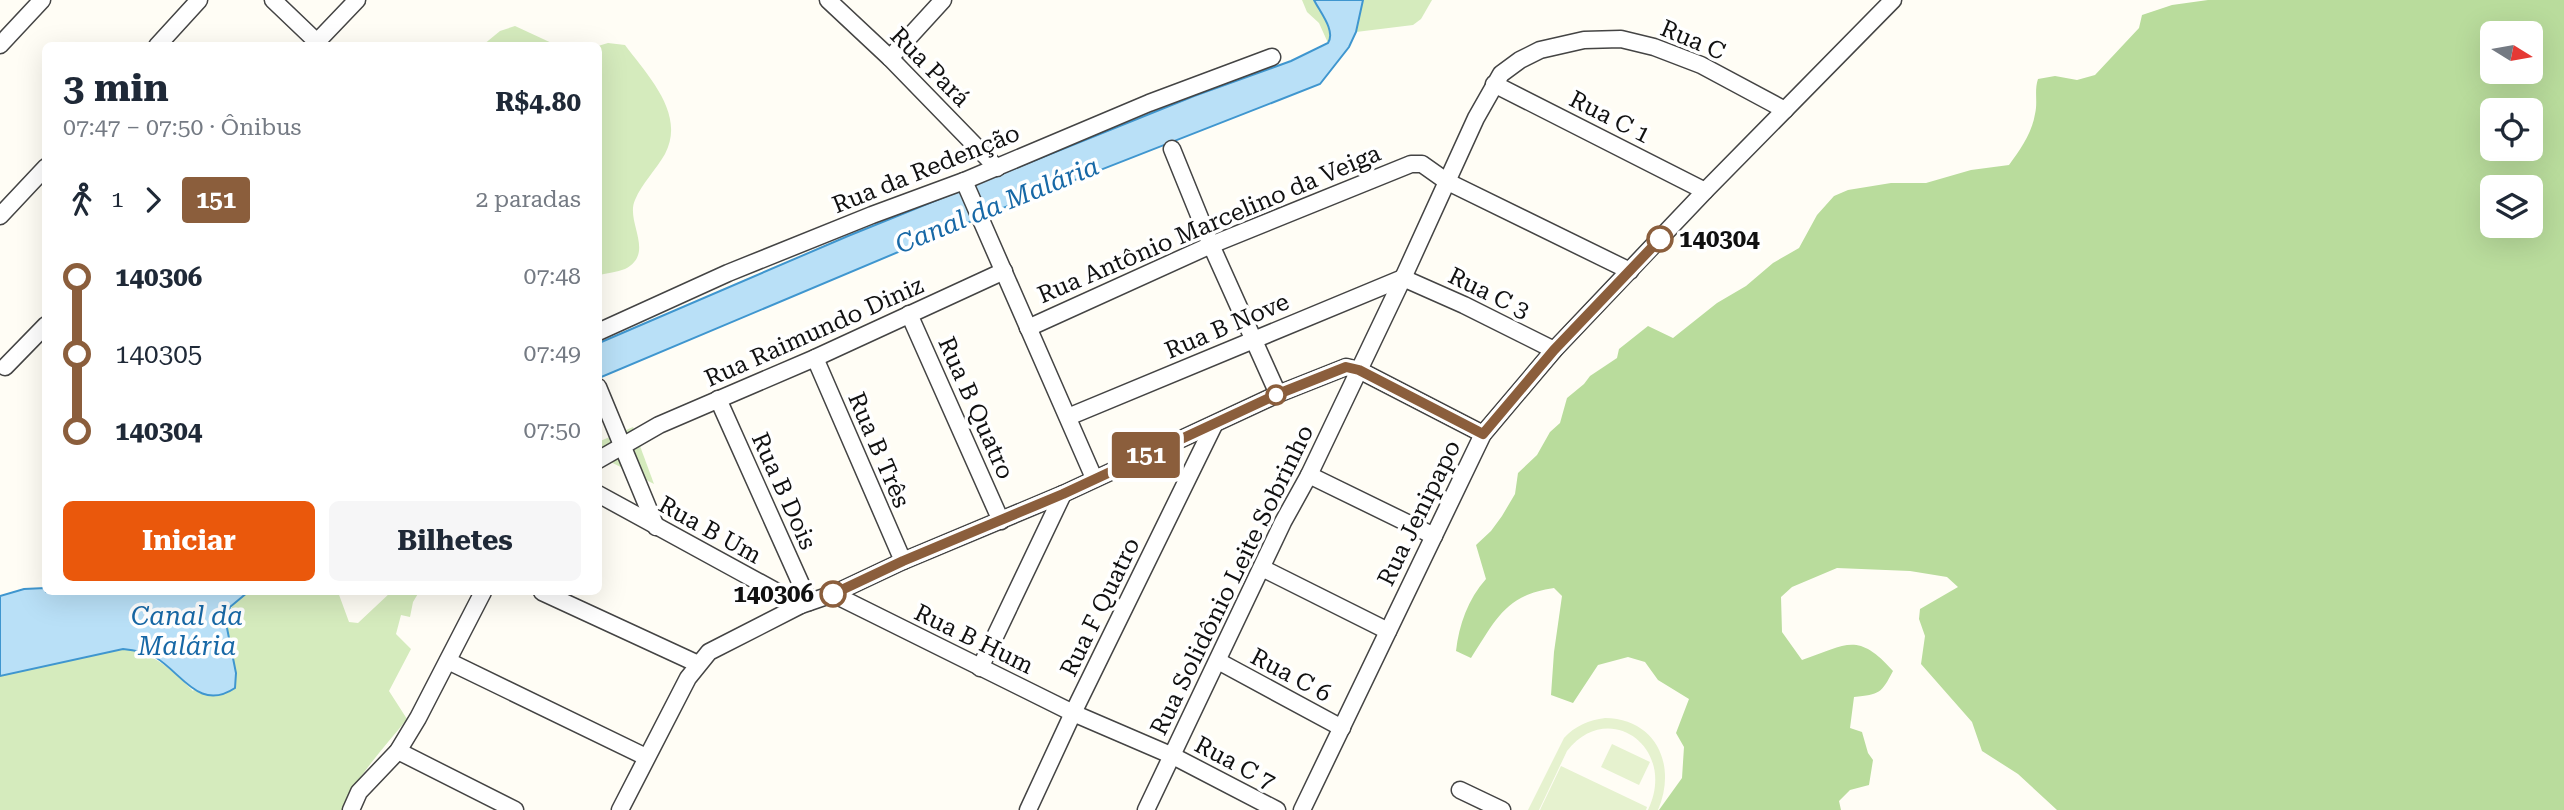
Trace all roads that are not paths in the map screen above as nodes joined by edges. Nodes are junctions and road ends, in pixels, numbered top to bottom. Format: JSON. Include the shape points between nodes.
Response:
{"nodes":[{"id":1,"x":42,"y":0,"type":"edge"},
{"id":2,"x":199,"y":0,"type":"edge"},
{"id":3,"x":273,"y":0,"type":"edge"},
{"id":4,"x":357,"y":0,"type":"edge"},
{"id":5,"x":828,"y":0,"type":"edge"},
{"id":6,"x":943,"y":0,"type":"edge"},
{"id":7,"x":1893,"y":0,"type":"edge"},
{"id":8,"x":161,"y":42,"type":"edge"},
{"id":9,"x":313,"y":42,"type":"edge"},
{"id":10,"x":317,"y":42,"type":"edge"},
{"id":11,"x":0,"y":45,"type":"edge"},
{"id":12,"x":1272,"y":57,"type":"dead end"},
{"id":13,"x":890,"y":58,"type":"junction"},
{"id":14,"x":1498,"y":79,"type":"junction"},
{"id":15,"x":1785,"y":110,"type":"junction"},
{"id":16,"x":1172,"y":149,"type":"dead end"},
{"id":17,"x":997,"y":168,"type":"junction"},
{"id":18,"x":42,"y":171,"type":"edge"},
{"id":19,"x":964,"y":181,"type":"junction"},
{"id":20,"x":1446,"y":181,"type":"junction"},
{"id":21,"x":1705,"y":191,"type":"junction"},
{"id":22,"x":0,"y":216,"type":"edge"},
{"id":23,"x":1211,"y":245,"type":"junction"},
{"id":24,"x":1004,"y":271,"type":"junction"},
{"id":25,"x":1630,"y":271,"type":"junction"},
{"id":26,"x":1403,"y":278,"type":"junction"},
{"id":27,"x":909,"y":314,"type":"junction"},
{"id":28,"x":1028,"y":328,"type":"junction"},
{"id":29,"x":42,"y":330,"type":"edge"},
{"id":30,"x":602,"y":330,"type":"edge"},
{"id":31,"x":1254,"y":340,"type":"junction"},
{"id":32,"x":1554,"y":350,"type":"junction"},
{"id":33,"x":815,"y":358,"type":"junction"},
{"id":34,"x":5,"y":367,"type":"dead end"},
{"id":35,"x":1359,"y":370,"type":"junction"},
{"id":36,"x":1278,"y":394,"type":"junction"},
{"id":37,"x":602,"y":397,"type":"edge"},
{"id":38,"x":718,"y":399,"type":"junction"},
{"id":39,"x":1068,"y":417,"type":"junction"},
{"id":40,"x":1214,"y":425,"type":"junction"},
{"id":41,"x":1483,"y":434,"type":"junction"},
{"id":42,"x":622,"y":445,"type":"junction"},
{"id":43,"x":602,"y":458,"type":"edge"},
{"id":44,"x":1309,"y":475,"type":"junction"},
{"id":45,"x":1094,"y":478,"type":"junction"},
{"id":46,"x":1063,"y":494,"type":"junction"},
{"id":47,"x":602,"y":496,"type":"edge"},
{"id":48,"x":1001,"y":521,"type":"junction"},
{"id":49,"x":656,"y":527,"type":"junction"},
{"id":50,"x":1434,"y":536,"type":"junction"},
{"id":51,"x":903,"y":561,"type":"junction"},
{"id":52,"x":1262,"y":568,"type":"junction"},
{"id":53,"x":833,"y":594,"type":"junction"},
{"id":54,"x":482,"y":595,"type":"edge"},
{"id":55,"x":548,"y":595,"type":"edge"},
{"id":56,"x":805,"y":604,"type":"junction"},
{"id":57,"x":1388,"y":631,"type":"junction"},
{"id":58,"x":448,"y":662,"type":"junction"},
{"id":59,"x":1218,"y":662,"type":"junction"},
{"id":60,"x":698,"y":664,"type":"junction"},
{"id":61,"x":980,"y":668,"type":"junction"},
{"id":62,"x":1073,"y":713,"type":"junction"},
{"id":63,"x":1342,"y":728,"type":"junction"},
{"id":64,"x":398,"y":751,"type":"junction"},
{"id":65,"x":1172,"y":755,"type":"junction"},
{"id":66,"x":646,"y":757,"type":"junction"},
{"id":67,"x":1460,"y":790,"type":"dead end"},
{"id":68,"x":351,"y":810,"type":"edge"},
{"id":69,"x":514,"y":810,"type":"edge"},
{"id":70,"x":620,"y":810,"type":"edge"},
{"id":71,"x":1028,"y":810,"type":"edge"},
{"id":72,"x":1146,"y":810,"type":"edge"},
{"id":73,"x":1277,"y":810,"type":"edge"},
{"id":74,"x":1302,"y":810,"type":"edge"},
{"id":75,"x":1502,"y":810,"type":"edge"}],
"edges":[{"from":1,"to":11,"type":"street"},
{"from":2,"to":8,"type":"street"},
{"from":3,"to":9,"type":"street"},
{"from":4,"to":10,"type":"street"},
{"from":5,"to":13,"type":"street","name":"Rua Pará"},
{"from":6,"to":13,"type":"street"},
{"from":7,"to":15,"type":"street","name":"Rua Jenipapo"},
{"from":12,"to":17,"type":"street","name":"Rua da Redenção"},
{"from":13,"to":17,"type":"street","name":"Rua Pará"},
{"from":14,"to":15,"type":"street","name":"Rua C","via":[[1540,50],[1584,40],[1622,39],[1701,65]]},
{"from":14,"to":20,"type":"street","name":"Rua Solidônio Leite Sobrinho"},
{"from":14,"to":21,"type":"street","name":"Rua C 1"},
{"from":15,"to":21,"type":"street","name":"Rua Jenipapo"},
{"from":16,"to":23,"type":"street"},
{"from":17,"to":19,"type":"street","name":"Rua da Redenção"},
{"from":18,"to":22,"type":"street"},
{"from":19,"to":24,"type":"street"},
{"from":19,"to":30,"type":"street","name":"Rua da Redenção","via":[[728,273]]},
{"from":20,"to":23,"type":"street","name":"Rua Antônio Marcelino da Veiga","via":[[1422,164],[1411,164]]},
{"from":20,"to":25,"type":"street","name":"Rua Antônio Marcelino da Veiga"},
{"from":20,"to":26,"type":"street","name":"Rua Solidônio Leite Sobrinho"},
{"from":21,"to":25,"type":"street","name":"Rua Jenipapo"},
{"from":23,"to":28,"type":"street","name":"Rua Antônio Marcelino da Veiga"},
{"from":23,"to":31,"type":"street"},
{"from":24,"to":27,"type":"street","name":"Rua Raimundo Diniz"},
{"from":24,"to":28,"type":"street"},
{"from":25,"to":32,"type":"street","name":"Rua Jenipapo"},
{"from":26,"to":31,"type":"street","name":"Rua B Nove"},
{"from":26,"to":32,"type":"street","name":"Rua C 3"},
{"from":26,"to":35,"type":"street","name":"Rua Solidônio Leite Sobrinho"},
{"from":27,"to":33,"type":"street","name":"Rua Raimundo Diniz"},
{"from":27,"to":48,"type":"street","name":"Rua B Quatro"},
{"from":28,"to":39,"type":"street"},
{"from":29,"to":34,"type":"street"},
{"from":31,"to":36,"type":"street"},
{"from":31,"to":39,"type":"street","name":"Rua B Nove"},
{"from":32,"to":41,"type":"street","name":"Rua Jenipapo"},
{"from":33,"to":38,"type":"street","name":"Rua Raimundo Diniz"},
{"from":33,"to":51,"type":"street","name":"Rua B Três"},
{"from":35,"to":36,"type":"street","via":[[1346,367]]},
{"from":35,"to":41,"type":"street"},
{"from":35,"to":44,"type":"street","name":"Rua Solidônio Leite Sobrinho"},
{"from":36,"to":40,"type":"street"},
{"from":37,"to":42,"type":"street"},
{"from":38,"to":42,"type":"street","name":"Rua Raimundo Diniz"},
{"from":38,"to":56,"type":"street","name":"Rua B Dois"},
{"from":39,"to":45,"type":"street"},
{"from":40,"to":45,"type":"street"},
{"from":40,"to":62,"type":"street","name":"Rua F Quatro"},
{"from":41,"to":50,"type":"street","name":"Rua Jenipapo"},
{"from":42,"to":43,"type":"street","name":"Rua Raimundo Diniz"},
{"from":42,"to":49,"type":"street"},
{"from":44,"to":50,"type":"street"},
{"from":44,"to":52,"type":"street","name":"Rua Solidônio Leite Sobrinho"},
{"from":45,"to":46,"type":"street"},
{"from":46,"to":48,"type":"street"},
{"from":46,"to":61,"type":"street"},
{"from":47,"to":49,"type":"street","name":"Rua B Um"},
{"from":48,"to":51,"type":"street"},
{"from":49,"to":56,"type":"street","name":"Rua B Um"},
{"from":50,"to":57,"type":"street","name":"Rua Jenipapo"},
{"from":51,"to":53,"type":"street"},
{"from":52,"to":57,"type":"street"},
{"from":52,"to":59,"type":"street","name":"Rua Solidônio Leite Sobrinho"},
{"from":53,"to":56,"type":"street"},
{"from":53,"to":61,"type":"street","name":"Rua B Hum"},
{"from":54,"to":58,"type":"street"},
{"from":55,"to":60,"type":"street"},
{"from":56,"to":60,"type":"street","via":[[715,649]]},
{"from":57,"to":63,"type":"street","name":"Rua Jenipapo"},
{"from":58,"to":64,"type":"street"},
{"from":58,"to":66,"type":"street"},
{"from":59,"to":63,"type":"street","name":"Rua C 6"},
{"from":59,"to":65,"type":"street","name":"Rua Solidônio Leite Sobrinho"},
{"from":60,"to":66,"type":"street"},
{"from":61,"to":62,"type":"street","name":"Rua B Hum"},
{"from":62,"to":65,"type":"street","name":"Rua B Hum"},
{"from":62,"to":71,"type":"street","name":"Rua F Quatro"},
{"from":63,"to":74,"type":"street","name":"Rua Jenipapo"},
{"from":64,"to":68,"type":"street","via":[[363,787]]},
{"from":64,"to":69,"type":"street"},
{"from":65,"to":72,"type":"street","name":"Rua Solidônio Leite Sobrinho"},
{"from":65,"to":73,"type":"street","name":"Rua C 7"},
{"from":66,"to":70,"type":"street"},
{"from":67,"to":75,"type":"street"}]}
